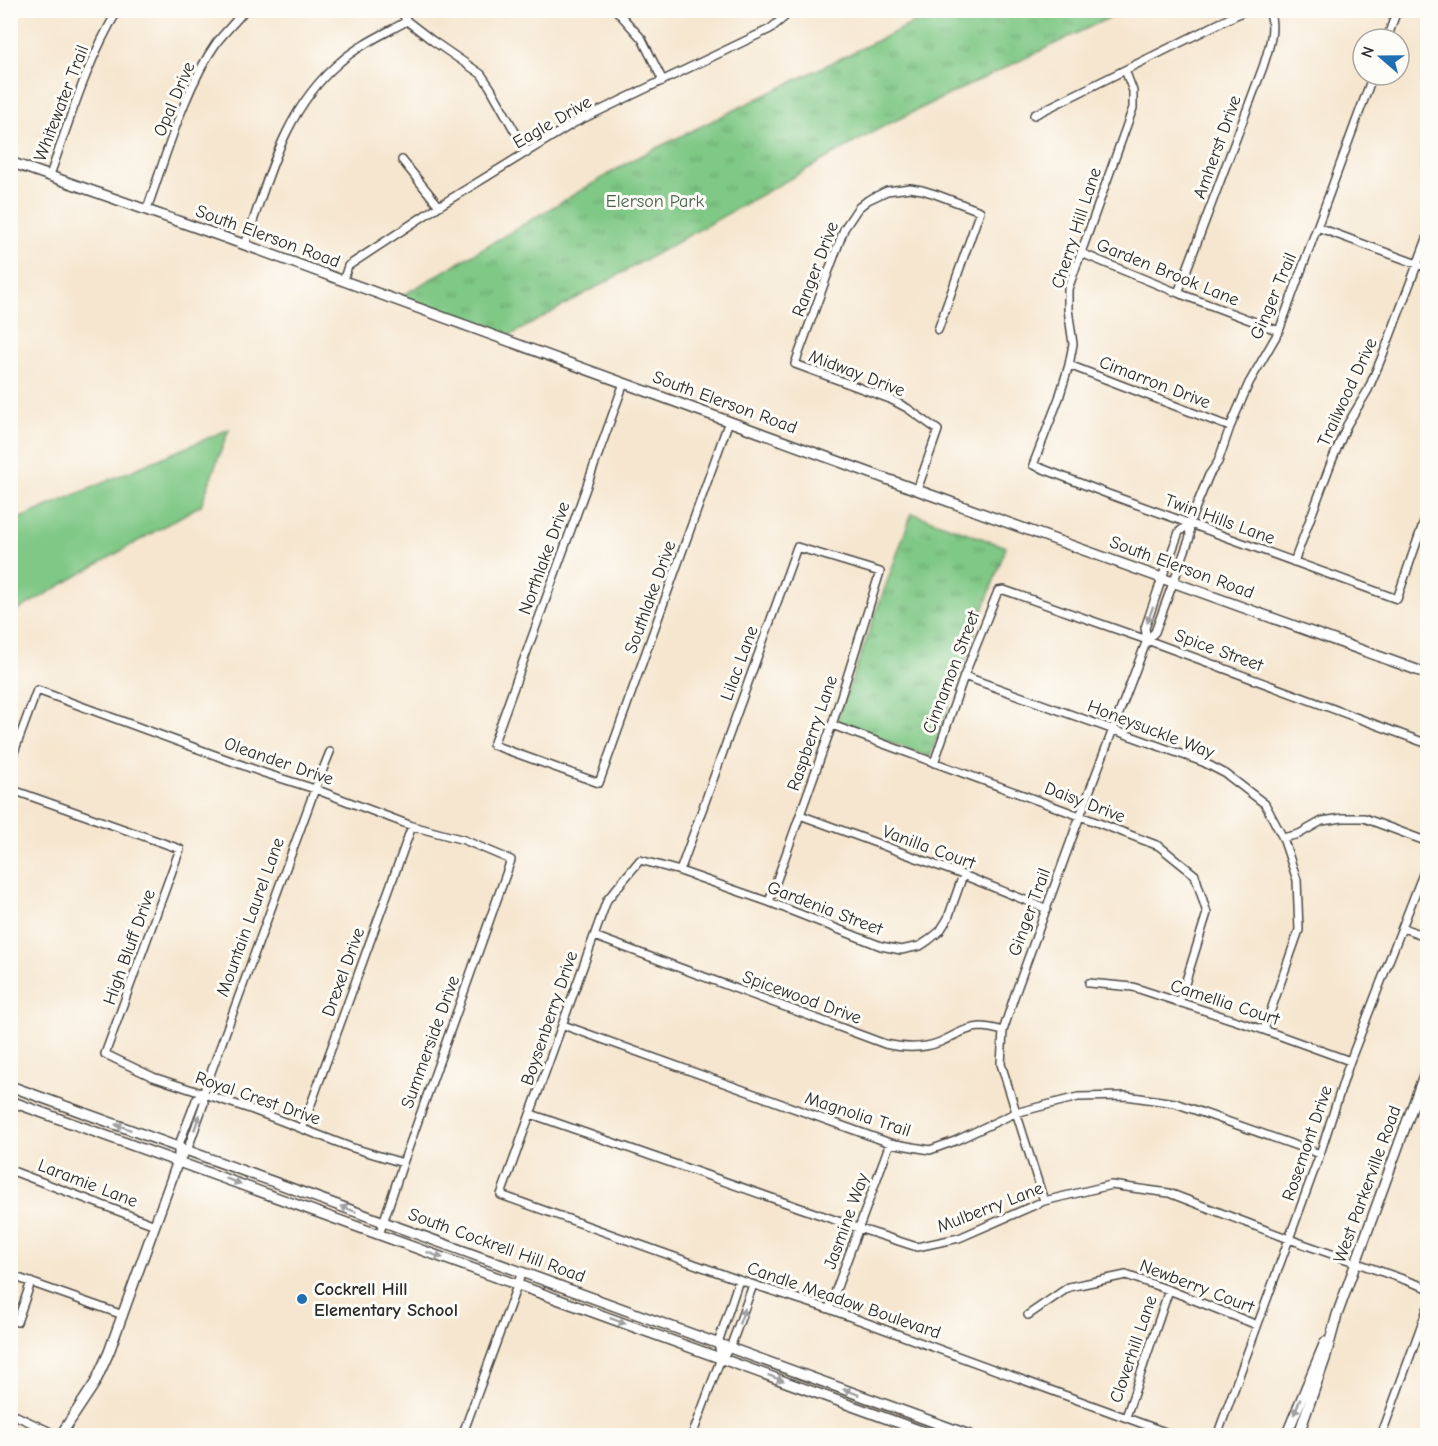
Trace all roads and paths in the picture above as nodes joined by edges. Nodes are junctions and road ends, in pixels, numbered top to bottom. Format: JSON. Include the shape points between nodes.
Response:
{"nodes":[{"id":1,"x":118,"y":10,"type":"edge"},
{"id":2,"x":245,"y":10,"type":"edge"},
{"id":3,"x":400,"y":10,"type":"edge"},
{"id":4,"x":616,"y":10,"type":"edge"},
{"id":5,"x":793,"y":10,"type":"edge"},
{"id":6,"x":1246,"y":10,"type":"edge"},
{"id":7,"x":1269,"y":10,"type":"edge"},
{"id":8,"x":1396,"y":10,"type":"edge"},
{"id":9,"x":406,"y":21,"type":"junction"},
{"id":10,"x":1391,"y":27,"type":"edge"},
{"id":11,"x":1125,"y":70,"type":"junction"},
{"id":12,"x":663,"y":81,"type":"junction"},
{"id":13,"x":1369,"y":87,"type":"edge"},
{"id":14,"x":1034,"y":115,"type":"dead end"},
{"id":15,"x":527,"y":153,"type":"junction"},
{"id":16,"x":402,"y":160,"type":"dead end"},
{"id":17,"x":10,"y":162,"type":"edge"},
{"id":18,"x":50,"y":175,"type":"junction"},
{"id":19,"x":439,"y":206,"type":"junction"},
{"id":20,"x":147,"y":209,"type":"junction"},
{"id":21,"x":1317,"y":227,"type":"junction"},
{"id":22,"x":1428,"y":236,"type":"edge"},
{"id":23,"x":245,"y":244,"type":"junction"},
{"id":24,"x":1081,"y":253,"type":"junction"},
{"id":25,"x":1417,"y":264,"type":"junction"},
{"id":26,"x":1428,"y":268,"type":"edge"},
{"id":27,"x":342,"y":281,"type":"junction"},
{"id":28,"x":1178,"y":293,"type":"junction"},
{"id":29,"x":938,"y":330,"type":"dead end"},
{"id":30,"x":1279,"y":331,"type":"junction"},
{"id":31,"x":795,"y":364,"type":"joint"},
{"id":32,"x":1069,"y":365,"type":"junction"},
{"id":33,"x":624,"y":382,"type":"junction"},
{"id":34,"x":729,"y":421,"type":"junction"},
{"id":35,"x":1230,"y":427,"type":"junction"},
{"id":36,"x":1033,"y":465,"type":"joint"},
{"id":37,"x":917,"y":490,"type":"junction"},
{"id":38,"x":1428,"y":510,"type":"edge"},
{"id":39,"x":1189,"y":524,"type":"junction"},
{"id":40,"x":1294,"y":562,"type":"junction"},
{"id":41,"x":880,"y":572,"type":"joint"},
{"id":42,"x":1162,"y":578,"type":"junction"},
{"id":43,"x":1173,"y":582,"type":"junction"},
{"id":44,"x":998,"y":591,"type":"joint"},
{"id":45,"x":1147,"y":640,"type":"junction"},
{"id":46,"x":1428,"y":674,"type":"edge"},
{"id":47,"x":964,"y":676,"type":"junction"},
{"id":48,"x":832,"y":725,"type":"junction"},
{"id":49,"x":1113,"y":730,"type":"junction"},
{"id":50,"x":1428,"y":744,"type":"edge"},
{"id":51,"x":330,"y":752,"type":"dead end"},
{"id":52,"x":934,"y":763,"type":"junction"},
{"id":53,"x":10,"y":764,"type":"edge"},
{"id":54,"x":600,"y":783,"type":"joint"},
{"id":55,"x":10,"y":789,"type":"edge"},
{"id":56,"x":315,"y":789,"type":"junction"},
{"id":57,"x":800,"y":815,"type":"junction"},
{"id":58,"x":1080,"y":816,"type":"junction"},
{"id":59,"x":412,"y":826,"type":"junction"},
{"id":60,"x":1283,"y":838,"type":"junction"},
{"id":61,"x":1428,"y":842,"type":"edge"},
{"id":62,"x":511,"y":860,"type":"joint"},
{"id":63,"x":640,"y":860,"type":"joint"},
{"id":64,"x":1428,"y":861,"type":"edge"},
{"id":65,"x":680,"y":871,"type":"junction"},
{"id":66,"x":963,"y":875,"type":"junction"},
{"id":67,"x":769,"y":902,"type":"junction"},
{"id":68,"x":1047,"y":909,"type":"junction"},
{"id":69,"x":1403,"y":928,"type":"junction"},
{"id":70,"x":594,"y":936,"type":"junction"},
{"id":71,"x":1428,"y":937,"type":"edge"},
{"id":72,"x":1089,"y":982,"type":"dead end"},
{"id":73,"x":1179,"y":1003,"type":"junction"},
{"id":74,"x":563,"y":1025,"type":"junction"},
{"id":75,"x":1264,"y":1030,"type":"junction"},
{"id":76,"x":1003,"y":1031,"type":"junction"},
{"id":77,"x":105,"y":1054,"type":"joint"},
{"id":78,"x":1350,"y":1061,"type":"junction"},
{"id":79,"x":1428,"y":1064,"type":"edge"},
{"id":80,"x":10,"y":1086,"type":"edge"},
{"id":81,"x":203,"y":1094,"type":"junction"},
{"id":82,"x":10,"y":1101,"type":"edge"},
{"id":83,"x":1015,"y":1113,"type":"junction"},
{"id":84,"x":531,"y":1114,"type":"junction"},
{"id":85,"x":302,"y":1129,"type":"junction"},
{"id":86,"x":890,"y":1143,"type":"junction"},
{"id":87,"x":183,"y":1149,"type":"junction"},
{"id":88,"x":1320,"y":1154,"type":"junction"},
{"id":89,"x":178,"y":1161,"type":"junction"},
{"id":90,"x":403,"y":1163,"type":"junction"},
{"id":91,"x":10,"y":1170,"type":"edge"},
{"id":92,"x":501,"y":1195,"type":"joint"},
{"id":93,"x":1044,"y":1201,"type":"junction"},
{"id":94,"x":384,"y":1222,"type":"junction"},
{"id":95,"x":155,"y":1225,"type":"junction"},
{"id":96,"x":858,"y":1228,"type":"junction"},
{"id":97,"x":380,"y":1235,"type":"junction"},
{"id":98,"x":1289,"y":1239,"type":"junction"},
{"id":99,"x":1356,"y":1263,"type":"junction"},
{"id":100,"x":522,"y":1272,"type":"junction"},
{"id":101,"x":10,"y":1275,"type":"edge"},
{"id":102,"x":739,"y":1280,"type":"junction"},
{"id":103,"x":31,"y":1282,"type":"junction"},
{"id":104,"x":517,"y":1285,"type":"junction"},
{"id":105,"x":753,"y":1285,"type":"junction"},
{"id":106,"x":1428,"y":1288,"type":"edge"},
{"id":107,"x":1169,"y":1290,"type":"junction"},
{"id":108,"x":1428,"y":1307,"type":"edge"},
{"id":109,"x":829,"y":1309,"type":"junction"},
{"id":110,"x":123,"y":1315,"type":"junction"},
{"id":111,"x":1028,"y":1315,"type":"dead end"},
{"id":112,"x":1337,"y":1315,"type":"junction"},
{"id":113,"x":17,"y":1322,"type":"dead end"},
{"id":114,"x":1257,"y":1325,"type":"junction"},
{"id":115,"x":718,"y":1343,"type":"junction"},
{"id":116,"x":730,"y":1348,"type":"junction"},
{"id":117,"x":721,"y":1358,"type":"junction"},
{"id":118,"x":906,"y":1412,"type":"junction"},
{"id":119,"x":10,"y":1413,"type":"edge"},
{"id":120,"x":1126,"y":1417,"type":"junction"},
{"id":121,"x":902,"y":1423,"type":"junction"},
{"id":122,"x":60,"y":1436,"type":"edge"},
{"id":123,"x":462,"y":1436,"type":"edge"},
{"id":124,"x":693,"y":1436,"type":"edge"},
{"id":125,"x":935,"y":1436,"type":"edge"},
{"id":126,"x":972,"y":1436,"type":"edge"},
{"id":127,"x":1176,"y":1436,"type":"edge"},
{"id":128,"x":1217,"y":1436,"type":"edge"},
{"id":129,"x":1286,"y":1436,"type":"edge"},
{"id":130,"x":1298,"y":1436,"type":"edge"},
{"id":131,"x":1381,"y":1436,"type":"edge"}],
"edges":[{"from":1,"to":18,"type":"street","name":"Whitewater Trail","via":[[103,34]]},
{"from":2,"to":20,"type":"street","name":"Opal Drive","via":[[203,66]]},
{"from":3,"to":9,"type":"street"},
{"from":4,"to":12,"type":"street","via":[[642,39]]},
{"from":5,"to":12,"type":"street","name":"Eagle Drive","via":[[770,29]]},
{"from":6,"to":11,"type":"street"},
{"from":7,"to":28,"type":"street","name":"Amherst Drive","via":[[1272,38],[1263,67]]},
{"from":8,"to":10,"type":"street"},
{"from":9,"to":15,"type":"street","via":[[481,74]]},
{"from":9,"to":23,"type":"street","via":[[339,62],[311,90],[281,144]]},
{"from":11,"to":14,"type":"street"},
{"from":11,"to":24,"type":"street","name":"Cherry Hill Lane","via":[[1133,91],[1133,108]]},
{"from":12,"to":15,"type":"street","name":"Eagle Drive","via":[[574,123]]},
{"from":13,"to":21,"type":"street","name":"Ginger Trail"},
{"from":15,"to":19,"type":"street","name":"Eagle Drive"},
{"from":16,"to":19,"type":"street"},
{"from":17,"to":18,"type":"main road","name":"South Elerson Road"},
{"from":18,"to":20,"type":"main road","name":"South Elerson Road"},
{"from":19,"to":27,"type":"street","name":"Eagle Drive","via":[[348,266]]},
{"from":20,"to":23,"type":"main road","name":"South Elerson Road"},
{"from":21,"to":25,"type":"street"},
{"from":21,"to":30,"type":"street","name":"Ginger Trail"},
{"from":22,"to":25,"type":"street","name":"Trailwood Drive"},
{"from":23,"to":27,"type":"main road","name":"South Elerson Road"},
{"from":24,"to":28,"type":"street","name":"Garden Brook Lane"},
{"from":24,"to":32,"type":"street","name":"Cherry Hill Lane","via":[[1068,288],[1073,344]]},
{"from":25,"to":26,"type":"street"},
{"from":25,"to":40,"type":"street","name":"Trailwood Drive","via":[[1368,390],[1331,463]]},
{"from":27,"to":33,"type":"main road","name":"South Elerson Road"},
{"from":28,"to":30,"type":"street","name":"Garden Brook Lane"},
{"from":29,"to":31,"type":"street","name":"Ranger Drive","via":[[980,211],[922,190],[887,191],[858,208],[844,229]]},
{"from":30,"to":35,"type":"street","name":"Ginger Trail","via":[[1249,382]]},
{"from":31,"to":37,"type":"street","name":"Midway Drive","via":[[890,399],[938,430]]},
{"from":32,"to":35,"type":"street","name":"Cimarron Drive"},
{"from":32,"to":36,"type":"street","name":"Cherry Hill Lane"},
{"from":33,"to":34,"type":"main road","name":"South Elerson Road"},
{"from":33,"to":54,"type":"street","name":"Northlake Drive","via":[[492,745]]},
{"from":34,"to":37,"type":"main road","name":"South Elerson Road"},
{"from":34,"to":54,"type":"street","name":"Southlake Drive"},
{"from":35,"to":39,"type":"street","name":"Ginger Trail"},
{"from":36,"to":39,"type":"street","name":"Twin Hills Lane"},
{"from":37,"to":42,"type":"main road","name":"South Elerson Road"},
{"from":38,"to":40,"type":"street","name":"Twin Hills Lane","via":[[1397,599]]},
{"from":39,"to":40,"type":"street","name":"Twin Hills Lane"},
{"from":39,"to":42,"type":"street","name":"Ginger Trail","via":[[1179,532]]},
{"from":39,"to":43,"type":"street","name":"Ginger Trail","via":[[1190,537]]},
{"from":41,"to":48,"type":"street","name":"Raspberry Lane"},
{"from":41,"to":65,"type":"street","name":"Lilac Lane","via":[[797,547]]},
{"from":42,"to":43,"type":"main road","name":"South Elerson Road"},
{"from":42,"to":45,"type":"street","name":"Ginger Trail","one_way":true,"via":[[1145,628]]},
{"from":43,"to":45,"type":"street","name":"Ginger Trail","via":[[1155,632]]},
{"from":43,"to":46,"type":"main road","name":"South Elerson Road"},
{"from":44,"to":45,"type":"street","name":"Spice Street"},
{"from":44,"to":47,"type":"street","name":"Cinnamon Street"},
{"from":45,"to":49,"type":"street","name":"Ginger Trail"},
{"from":45,"to":50,"type":"street","name":"Spice Street"},
{"from":47,"to":49,"type":"street","name":"Honeysuckle Way"},
{"from":47,"to":52,"type":"street","name":"Cinnamon Street"},
{"from":48,"to":52,"type":"street","name":"Daisy Drive"},
{"from":48,"to":57,"type":"street","name":"Raspberry Lane"},
{"from":49,"to":58,"type":"street","name":"Ginger Trail"},
{"from":49,"to":60,"type":"street","name":"Honeysuckle Way","via":[[1226,774],[1265,804]]},
{"from":51,"to":56,"type":"street","name":"Mountain Laurel Lane"},
{"from":52,"to":58,"type":"street","name":"Daisy Drive"},
{"from":53,"to":56,"type":"street","name":"Oleander Drive","via":[[37,690]]},
{"from":55,"to":77,"type":"street","name":"High Bluff Drive","via":[[180,849]]},
{"from":56,"to":59,"type":"street","name":"Oleander Drive"},
{"from":56,"to":81,"type":"street","name":"Mountain Laurel Lane"},
{"from":57,"to":66,"type":"street","name":"Vanilla Court"},
{"from":57,"to":67,"type":"street","name":"Raspberry Lane"},
{"from":58,"to":68,"type":"street","name":"Ginger Trail"},
{"from":58,"to":73,"type":"street","name":"Daisy Drive","via":[[1159,846],[1195,875],[1207,913]]},
{"from":59,"to":62,"type":"street","name":"Oleander Drive","via":[[464,840]]},
{"from":59,"to":85,"type":"street","name":"Drexel Drive"},
{"from":60,"to":61,"type":"street","via":[[1322,821],[1364,818]]},
{"from":60,"to":75,"type":"street","name":"Honeysuckle Way","via":[[1297,880],[1299,930]]},
{"from":62,"to":90,"type":"street","name":"Summerside Drive"},
{"from":63,"to":65,"type":"street","name":"Gardenia Street"},
{"from":63,"to":70,"type":"street","name":"Boysenberry Drive","via":[[607,900]]},
{"from":64,"to":69,"type":"street","name":"Rosemont Drive"},
{"from":65,"to":67,"type":"street","name":"Gardenia Street"},
{"from":66,"to":67,"type":"street","name":"Gardenia Street","via":[[940,931],[920,946],[901,950],[881,946]]},
{"from":66,"to":68,"type":"street","name":"Vanilla Court"},
{"from":68,"to":76,"type":"street","name":"Ginger Trail"},
{"from":69,"to":71,"type":"street"},
{"from":69,"to":78,"type":"street","name":"Rosemont Drive"},
{"from":70,"to":74,"type":"street","name":"Boysenberry Drive"},
{"from":70,"to":76,"type":"street","name":"Spicewood Drive","via":[[885,1044],[922,1047],[965,1030],[981,1027]]},
{"from":72,"to":73,"type":"street","name":"Camellia Court","via":[[1134,987]]},
{"from":73,"to":75,"type":"street","name":"Camellia Court"},
{"from":74,"to":84,"type":"street","name":"Boysenberry Drive"},
{"from":74,"to":86,"type":"street","name":"Magnolia Trail"},
{"from":75,"to":78,"type":"street","name":"Camellia Court"},
{"from":76,"to":83,"type":"street","name":"Ginger Trail","via":[[1001,1064]]},
{"from":77,"to":81,"type":"street","name":"Royal Crest Drive","via":[[153,1077]]},
{"from":78,"to":88,"type":"street","name":"Rosemont Drive"},
{"from":79,"to":99,"type":"main road","name":"West Parkerville Road"},
{"from":87,"to":80,"type":"main road","name":"South Cockrell Hill Road","one_way":true},
{"from":81,"to":85,"type":"street","name":"Royal Crest Drive"},
{"from":81,"to":87,"type":"street","name":"Mountain Laurel Lane","via":[[196,1100]]},
{"from":82,"to":89,"type":"main road","name":"South Cockrell Hill Road"},
{"from":83,"to":86,"type":"street","name":"Magnolia Trail","via":[[930,1150]]},
{"from":83,"to":88,"type":"street","name":"Magnolia Trail","via":[[1078,1097],[1126,1096],[1175,1103]]},
{"from":83,"to":93,"type":"street","name":"Ginger Trail"},
{"from":84,"to":92,"type":"street","name":"Boysenberry Drive"},
{"from":84,"to":96,"type":"street","name":"Mulberry Lane"},
{"from":85,"to":90,"type":"street","name":"Royal Crest Drive"},
{"from":86,"to":96,"type":"street","name":"Jasmine Way"},
{"from":87,"to":89,"type":"street","name":"Mountain Laurel Lane"},
{"from":94,"to":87,"type":"main road","name":"South Cockrell Hill Road","one_way":true},
{"from":88,"to":98,"type":"street","name":"Rosemont Drive"},
{"from":89,"to":95,"type":"main road","name":"Mountain Laurel Lane"},
{"from":89,"to":97,"type":"main road","name":"South Cockrell Hill Road","one_way":true},
{"from":90,"to":94,"type":"street","name":"Summerside Drive"},
{"from":91,"to":95,"type":"street","name":"Laramie Lane"},
{"from":92,"to":102,"type":"street","name":"Candle Meadow Boulevard"},
{"from":93,"to":96,"type":"street","name":"Mulberry Lane","via":[[959,1238],[917,1247]]},
{"from":93,"to":98,"type":"street","name":"Mulberry Lane","via":[[1112,1185],[1169,1193]]},
{"from":94,"to":97,"type":"street","name":"Summerside Drive"},
{"from":94,"to":100,"type":"main road","name":"South Cockrell Hill Road"},
{"from":95,"to":110,"type":"main road","name":"Mountain Laurel Lane"},
{"from":96,"to":109,"type":"street","name":"Jasmine Way"},
{"from":97,"to":104,"type":"main road","name":"South Cockrell Hill Road","one_way":true},
{"from":98,"to":99,"type":"street","name":"Mulberry Lane"},
{"from":98,"to":114,"type":"street","name":"Rosemont Drive"},
{"from":99,"to":106,"type":"street","name":"Mulberry Lane"},
{"from":99,"to":112,"type":"main road","name":"West Parkerville Road"},
{"from":100,"to":104,"type":"street"},
{"from":100,"to":115,"type":"main road","name":"South Cockrell Hill Road"},
{"from":101,"to":103,"type":"street"},
{"from":102,"to":105,"type":"street","name":"Candle Meadow Boulevard"},
{"from":102,"to":115,"type":"street"},
{"from":103,"to":110,"type":"street"},
{"from":103,"to":113,"type":"street"},
{"from":104,"to":117,"type":"main road","name":"South Cockrell Hill Road","one_way":true},
{"from":104,"to":123,"type":"street"},
{"from":105,"to":109,"type":"street","name":"Candle Meadow Boulevard"},
{"from":116,"to":105,"type":"street","one_way":true},
{"from":107,"to":111,"type":"street","name":"Newberry Court","via":[[1126,1275],[1070,1287]]},
{"from":107,"to":114,"type":"street","name":"Newberry Court"},
{"from":107,"to":120,"type":"street","name":"Cloverhill Lane"},
{"from":108,"to":131,"type":"street"},
{"from":109,"to":120,"type":"street","name":"Candle Meadow Boulevard"},
{"from":110,"to":122,"type":"main road","name":"Mountain Laurel Lane","via":[[95,1383]]},
{"from":112,"to":129,"type":"main road","name":"West Parkerville Road","one_way":true},
{"from":112,"to":130,"type":"main road","name":"West Parkerville Road"},
{"from":114,"to":128,"type":"street","name":"Rosemont Drive"},
{"from":115,"to":116,"type":"main road","name":"South Cockrell Hill Road"},
{"from":115,"to":117,"type":"street"},
{"from":116,"to":117,"type":"street"},
{"from":118,"to":116,"type":"main road","name":"South Cockrell Hill Road","one_way":true},
{"from":117,"to":121,"type":"main road","name":"South Cockrell Hill Road","one_way":true},
{"from":117,"to":124,"type":"street"},
{"from":118,"to":121,"type":"main road"},
{"from":118,"to":126,"type":"main road","name":"South Cockrell Hill Road"},
{"from":119,"to":122,"type":"street"},
{"from":120,"to":127,"type":"street","name":"Candle Meadow Boulevard"},
{"from":121,"to":125,"type":"main road","name":"South Cockrell Hill Road"}]}
